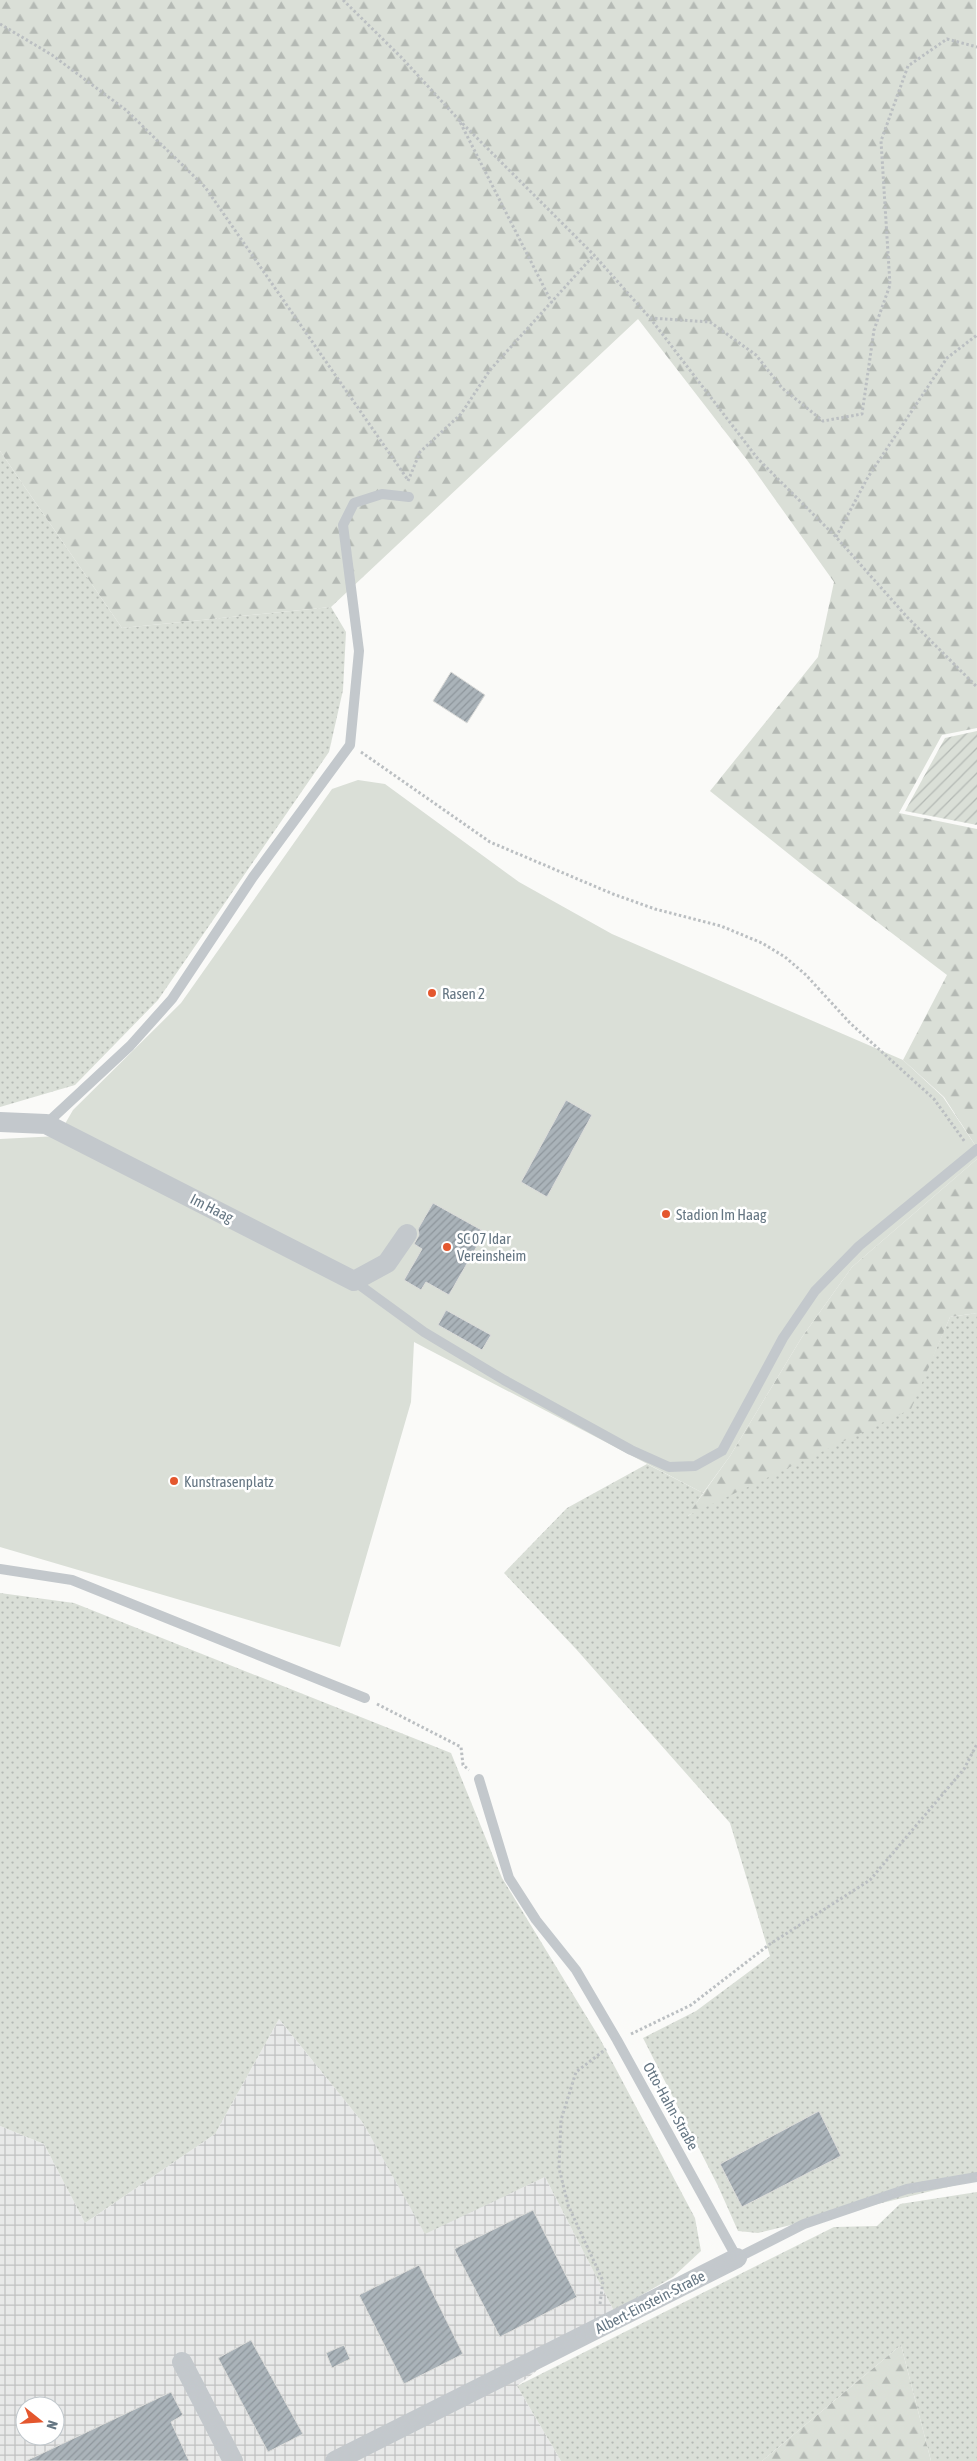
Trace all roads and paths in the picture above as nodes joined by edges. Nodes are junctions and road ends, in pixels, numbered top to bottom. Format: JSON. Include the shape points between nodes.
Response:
{"nodes":[{"id":1,"x":343,"y":0,"type":"edge"},
{"id":2,"x":0,"y":24,"type":"edge"},
{"id":3,"x":977,"y":47,"type":"edge"},
{"id":4,"x":459,"y":120,"type":"junction"},
{"id":5,"x":594,"y":256,"type":"junction"},
{"id":6,"x":552,"y":303,"type":"junction"},
{"id":7,"x":650,"y":318,"type":"junction"},
{"id":8,"x":977,"y":336,"type":"edge"},
{"id":9,"x":408,"y":480,"type":"junction"},
{"id":10,"x":408,"y":497,"type":"joint"},
{"id":11,"x":836,"y":536,"type":"junction"},
{"id":12,"x":977,"y":687,"type":"edge"},
{"id":13,"x":350,"y":745,"type":"junction"},
{"id":14,"x":0,"y":1122,"type":"edge"},
{"id":15,"x":46,"y":1124,"type":"junction"},
{"id":16,"x":975,"y":1151,"type":"edge"},
{"id":17,"x":407,"y":1234,"type":"dead end"},
{"id":18,"x":354,"y":1281,"type":"junction"},
{"id":19,"x":0,"y":1569,"type":"edge"},
{"id":20,"x":365,"y":1698,"type":"joint"},
{"id":21,"x":977,"y":1744,"type":"edge"},
{"id":22,"x":479,"y":1779,"type":"joint"},
{"id":23,"x":618,"y":2040,"type":"junction"},
{"id":24,"x":977,"y":2177,"type":"edge"},
{"id":25,"x":737,"y":2258,"type":"junction"},
{"id":26,"x":597,"y":2329,"type":"junction"},
{"id":27,"x":182,"y":2362,"type":"dead end"},
{"id":28,"x":233,"y":2461,"type":"edge"},
{"id":29,"x":335,"y":2461,"type":"edge"}],
"edges":[{"from":1,"to":4,"type":"path"},
{"from":2,"to":9,"type":"path","via":[[52,55],[126,110],[205,187]]},
{"from":3,"to":7,"type":"path","via":[[948,39],[908,66],[881,140],[890,285],[874,330],[862,414],[823,422],[782,388],[756,356],[710,322]]},
{"from":4,"to":5,"type":"path"},
{"from":4,"to":6,"type":"path"},
{"from":5,"to":6,"type":"path"},
{"from":5,"to":7,"type":"path"},
{"from":6,"to":9,"type":"path","via":[[490,370],[461,414],[420,452]]},
{"from":7,"to":11,"type":"path","via":[[758,459]]},
{"from":8,"to":11,"type":"path","via":[[947,358],[868,477]]},
{"from":9,"to":10,"type":"path"},
{"from":10,"to":13,"type":"lane","via":[[382,494],[354,503],[342,525],[359,652]]},
{"from":11,"to":12,"type":"path","via":[[908,618]]},
{"from":13,"to":15,"type":"lane","via":[[253,877],[172,1000],[130,1046]]},
{"from":13,"to":16,"type":"path","via":[[490,842],[613,894],[721,926],[762,942],[806,975],[850,1023],[934,1099]]},
{"from":14,"to":15,"type":"street","name":"Im Haag"},
{"from":15,"to":18,"type":"street","name":"Im Haag"},
{"from":16,"to":18,"type":"lane","via":[[860,1246],[815,1291],[783,1338],[722,1450],[696,1466],[670,1467],[631,1450],[424,1332]]},
{"from":17,"to":18,"type":"street","via":[[387,1263]]},
{"from":19,"to":20,"type":"lane","via":[[72,1580]]},
{"from":20,"to":22,"type":"path","via":[[461,1747],[463,1765]]},
{"from":21,"to":23,"type":"path","via":[[964,1769],[870,1880],[770,1944],[691,2005]]},
{"from":22,"to":23,"type":"lane","name":"Otto-Hahn-Straße","via":[[509,1878],[536,1920],[576,1970]]},
{"from":23,"to":25,"type":"lane","name":"Otto-Hahn-Straße"},
{"from":23,"to":26,"type":"path","via":[[576,2072],[561,2120],[559,2168],[568,2205],[603,2280]]},
{"from":24,"to":25,"type":"lane","name":"Albert-Einstein-Straße","via":[[907,2189],[804,2224]]},
{"from":25,"to":26,"type":"street","name":"Albert-Einstein-Straße"},
{"from":26,"to":29,"type":"street","name":"Albert-Einstein-Straße"},
{"from":27,"to":28,"type":"street"}]}
